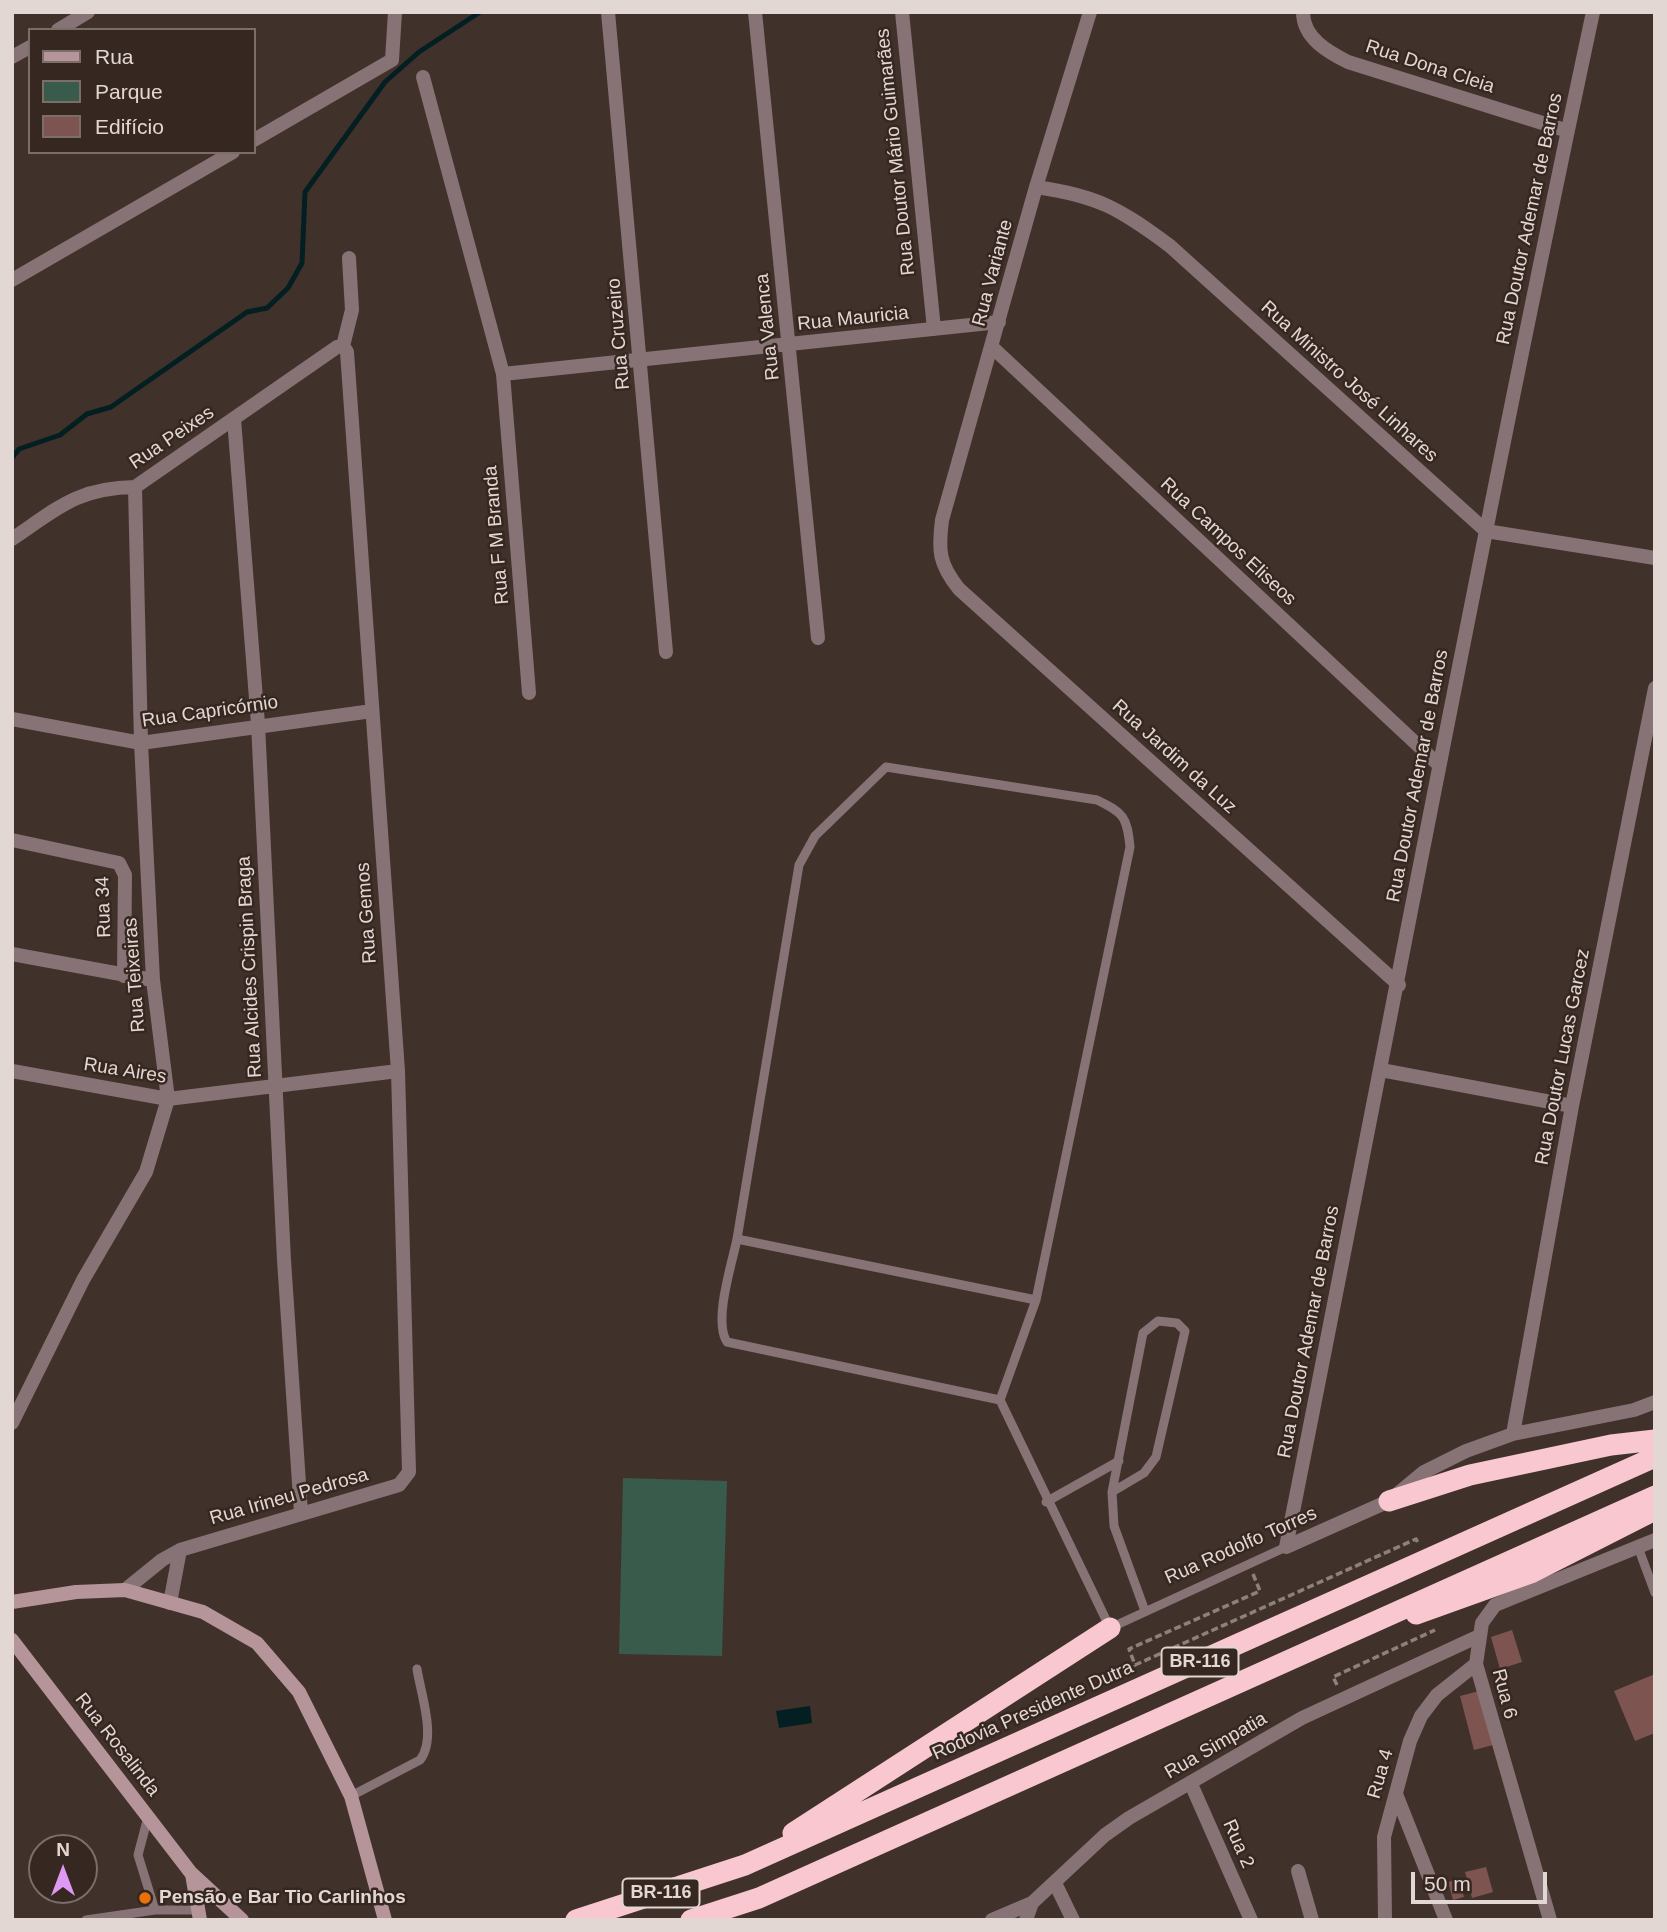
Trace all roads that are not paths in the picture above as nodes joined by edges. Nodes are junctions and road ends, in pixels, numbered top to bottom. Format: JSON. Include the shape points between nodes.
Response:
{"nodes":[{"id":1,"x":88,"y":12,"type":"edge"},
{"id":2,"x":395,"y":12,"type":"edge"},
{"id":3,"x":608,"y":12,"type":"edge"},
{"id":4,"x":755,"y":12,"type":"edge"},
{"id":5,"x":902,"y":12,"type":"edge"},
{"id":6,"x":1090,"y":12,"type":"edge"},
{"id":7,"x":1303,"y":12,"type":"edge"},
{"id":8,"x":1593,"y":12,"type":"edge"},
{"id":9,"x":61,"y":28,"type":"edge"},
{"id":10,"x":28,"y":48,"type":"edge"},
{"id":11,"x":12,"y":57,"type":"edge"},
{"id":12,"x":423,"y":78,"type":"dead end"},
{"id":13,"x":1567,"y":131,"type":"junction"},
{"id":14,"x":256,"y":139,"type":"edge"},
{"id":15,"x":230,"y":154,"type":"edge"},
{"id":16,"x":1037,"y":187,"type":"junction"},
{"id":17,"x":349,"y":258,"type":"dead end"},
{"id":18,"x":12,"y":281,"type":"edge"},
{"id":19,"x":999,"y":323,"type":"junction"},
{"id":20,"x":934,"y":330,"type":"junction"},
{"id":21,"x":790,"y":345,"type":"junction"},
{"id":22,"x":343,"y":346,"type":"junction"},
{"id":23,"x":992,"y":346,"type":"junction"},
{"id":24,"x":640,"y":360,"type":"junction"},
{"id":25,"x":503,"y":374,"type":"junction"},
{"id":26,"x":234,"y":419,"type":"junction"},
{"id":27,"x":135,"y":487,"type":"junction"},
{"id":28,"x":1486,"y":531,"type":"junction"},
{"id":29,"x":12,"y":539,"type":"edge"},
{"id":30,"x":939,"y":546,"type":"joint"},
{"id":31,"x":1655,"y":558,"type":"edge"},
{"id":32,"x":818,"y":638,"type":"dead end"},
{"id":33,"x":666,"y":652,"type":"dead end"},
{"id":34,"x":1655,"y":688,"type":"edge"},
{"id":35,"x":528,"y":692,"type":"dead end"},
{"id":36,"x":372,"y":711,"type":"junction"},
{"id":37,"x":12,"y":719,"type":"edge"},
{"id":38,"x":258,"y":724,"type":"junction"},
{"id":39,"x":141,"y":743,"type":"junction"},
{"id":40,"x":1439,"y":765,"type":"junction"},
{"id":41,"x":12,"y":840,"type":"edge"},
{"id":42,"x":12,"y":954,"type":"edge"},
{"id":43,"x":124,"y":976,"type":"junction"},
{"id":44,"x":153,"y":980,"type":"junction"},
{"id":45,"x":1399,"y":985,"type":"junction"},
{"id":46,"x":1381,"y":1070,"type":"junction"},
{"id":47,"x":398,"y":1071,"type":"junction"},
{"id":48,"x":12,"y":1072,"type":"edge"},
{"id":49,"x":276,"y":1087,"type":"junction"},
{"id":50,"x":168,"y":1099,"type":"junction"},
{"id":51,"x":1572,"y":1106,"type":"junction"},
{"id":52,"x":737,"y":1239,"type":"junction"},
{"id":53,"x":1036,"y":1300,"type":"junction"},
{"id":54,"x":1000,"y":1400,"type":"junction"},
{"id":55,"x":1655,"y":1402,"type":"edge"},
{"id":56,"x":12,"y":1423,"type":"edge"},
{"id":57,"x":1513,"y":1434,"type":"junction"},
{"id":58,"x":1655,"y":1440,"type":"edge"},
{"id":59,"x":1655,"y":1457,"type":"edge"},
{"id":60,"x":1119,"y":1461,"type":"junction"},
{"id":61,"x":407,"y":1478,"type":"joint"},
{"id":62,"x":1112,"y":1492,"type":"junction"},
{"id":63,"x":1655,"y":1496,"type":"edge"},
{"id":64,"x":1389,"y":1501,"type":"junction"},
{"id":65,"x":1046,"y":1502,"type":"junction"},
{"id":66,"x":1655,"y":1510,"type":"edge"},
{"id":67,"x":301,"y":1513,"type":"junction"},
{"id":68,"x":1655,"y":1540,"type":"edge"},
{"id":69,"x":1638,"y":1546,"type":"junction"},
{"id":70,"x":1286,"y":1547,"type":"junction"},
{"id":71,"x":180,"y":1550,"type":"junction"},
{"id":72,"x":125,"y":1590,"type":"junction"},
{"id":73,"x":1655,"y":1593,"type":"edge"},
{"id":74,"x":12,"y":1602,"type":"edge"},
{"id":75,"x":170,"y":1603,"type":"junction"},
{"id":76,"x":1144,"y":1611,"type":"junction"},
{"id":77,"x":1110,"y":1628,"type":"junction"},
{"id":78,"x":1479,"y":1636,"type":"junction"},
{"id":79,"x":12,"y":1640,"type":"edge"},
{"id":80,"x":1314,"y":1647,"type":"junction"},
{"id":81,"x":1476,"y":1664,"type":"junction"},
{"id":82,"x":417,"y":1669,"type":"dead end"},
{"id":83,"x":1191,"y":1784,"type":"junction"},
{"id":84,"x":1396,"y":1794,"type":"junction"},
{"id":85,"x":351,"y":1796,"type":"junction"},
{"id":86,"x":148,"y":1817,"type":"junction"},
{"id":87,"x":745,"y":1866,"type":"junction"},
{"id":88,"x":1298,"y":1871,"type":"dead end"},
{"id":89,"x":191,"y":1873,"type":"junction"},
{"id":90,"x":1055,"y":1883,"type":"junction"},
{"id":91,"x":1032,"y":1903,"type":"junction"},
{"id":92,"x":155,"y":1910,"type":"junction"},
{"id":93,"x":200,"y":1915,"type":"edge"},
{"id":94,"x":384,"y":1916,"type":"edge"},
{"id":95,"x":86,"y":1920,"type":"edge"},
{"id":96,"x":242,"y":1920,"type":"edge"},
{"id":97,"x":576,"y":1920,"type":"edge"},
{"id":98,"x":691,"y":1920,"type":"edge"},
{"id":99,"x":992,"y":1920,"type":"edge"},
{"id":100,"x":1026,"y":1920,"type":"edge"},
{"id":101,"x":1073,"y":1920,"type":"edge"},
{"id":102,"x":1251,"y":1920,"type":"edge"},
{"id":103,"x":1312,"y":1920,"type":"edge"},
{"id":104,"x":1385,"y":1920,"type":"edge"},
{"id":105,"x":1446,"y":1920,"type":"edge"},
{"id":106,"x":1550,"y":1920,"type":"edge"}],
"edges":[{"from":1,"to":9,"type":"street"},
{"from":2,"to":14,"type":"street","via":[[392,60]]},
{"from":3,"to":24,"type":"street","name":"Rua Cruzeiro"},
{"from":4,"to":21,"type":"street","name":"Rua Valenca"},
{"from":5,"to":20,"type":"street","name":"Rua Doutor Mário Guimarães"},
{"from":6,"to":16,"type":"street","name":"Rua Variante"},
{"from":7,"to":13,"type":"street","name":"Rua Dona Cleia","via":[[1308,34],[1348,62]]},
{"from":8,"to":13,"type":"street","name":"Rua Doutor Ademar de Barros"},
{"from":10,"to":11,"type":"street"},
{"from":12,"to":25,"type":"street","name":"Rua F M Branda"},
{"from":13,"to":28,"type":"street","name":"Rua Doutor Ademar de Barros"},
{"from":15,"to":18,"type":"street"},
{"from":16,"to":19,"type":"street","name":"Rua Variante"},
{"from":16,"to":28,"type":"street","name":"Rua Ministro José Linhares","via":[[1077,193],[1122,210],[1170,246]]},
{"from":17,"to":22,"type":"street","via":[[352,310]]},
{"from":19,"to":20,"type":"street","name":"Rua Mauricia"},
{"from":19,"to":23,"type":"street","name":"Rua Variante"},
{"from":20,"to":21,"type":"street","name":"Rua Mauricia"},
{"from":21,"to":24,"type":"street","name":"Rua Mauricia"},
{"from":21,"to":32,"type":"street","name":"Rua Valenca"},
{"from":22,"to":26,"type":"street","name":"Rua Peixes"},
{"from":22,"to":36,"type":"street","name":"Rua Gemos","via":[[347,352]]},
{"from":23,"to":30,"type":"street","name":"Rua Variante","via":[[942,520]]},
{"from":23,"to":40,"type":"street","name":"Rua Campos Eliseos"},
{"from":24,"to":25,"type":"street","name":"Rua Mauricia"},
{"from":24,"to":33,"type":"street","name":"Rua Cruzeiro"},
{"from":25,"to":35,"type":"street","name":"Rua F M Branda"},
{"from":26,"to":27,"type":"street","name":"Rua Peixes"},
{"from":26,"to":38,"type":"street","name":"Rua Alcides Crispin Braga"},
{"from":27,"to":29,"type":"street","name":"Rua Peixes","via":[[107,488],[74,498]]},
{"from":27,"to":39,"type":"street","name":"Rua Teixeiras"},
{"from":28,"to":31,"type":"street"},
{"from":28,"to":40,"type":"street","name":"Rua Doutor Ademar de Barros"},
{"from":30,"to":45,"type":"street","name":"Rua Jardim da Luz","via":[[944,571],[959,589]]},
{"from":34,"to":51,"type":"street","name":"Rua Doutor Lucas Garcez"},
{"from":36,"to":38,"type":"street","name":"Rua Capricórnio"},
{"from":36,"to":47,"type":"street","name":"Rua Gemos"},
{"from":37,"to":39,"type":"street","name":"Rua Capricórnio"},
{"from":38,"to":39,"type":"street","name":"Rua Capricórnio"},
{"from":38,"to":49,"type":"street","name":"Rua Alcides Crispin Braga"},
{"from":39,"to":44,"type":"street","name":"Rua Teixeiras"},
{"from":40,"to":45,"type":"street","name":"Rua Doutor Ademar de Barros"},
{"from":41,"to":43,"type":"street","name":"Rua 34","via":[[119,863],[125,875]]},
{"from":42,"to":43,"type":"street"},
{"from":43,"to":44,"type":"street"},
{"from":44,"to":50,"type":"street","name":"Rua Teixeiras"},
{"from":45,"to":46,"type":"street","name":"Rua Doutor Ademar de Barros"},
{"from":46,"to":51,"type":"street"},
{"from":46,"to":70,"type":"street","name":"Rua Doutor Ademar de Barros"},
{"from":47,"to":49,"type":"street","name":"Rua Aires"},
{"from":47,"to":61,"type":"street","name":"Rua Gemos"},
{"from":48,"to":50,"type":"street","name":"Rua Aires"},
{"from":49,"to":50,"type":"street","name":"Rua Aires"},
{"from":49,"to":67,"type":"street","name":"Rua Alcides Crispin Braga"},
{"from":50,"to":56,"type":"street","name":"Rua Teixeiras","via":[[146,1172],[83,1280]]},
{"from":51,"to":57,"type":"street","name":"Rua Doutor Lucas Garcez"},
{"from":52,"to":53,"type":"lane"},
{"from":52,"to":53,"type":"lane","via":[[799,865],[815,836],[886,767],[1097,800],[1119,810],[1127,824],[1130,847]]},
{"from":52,"to":54,"type":"lane","via":[[721,1319],[721,1333],[727,1342]]},
{"from":53,"to":54,"type":"lane"},
{"from":54,"to":65,"type":"lane"},
{"from":55,"to":57,"type":"street","name":"Rua Rodolfo Torres"},
{"from":57,"to":64,"type":"street","name":"Rua Rodolfo Torres","via":[[1424,1472]]},
{"from":58,"to":64,"type":"highway","via":[[1470,1475]]},
{"from":59,"to":87,"type":"highway","name":"Rodovia Presidente Dutra","number":"BR-116"},
{"from":60,"to":62,"type":"lane"},
{"from":60,"to":62,"type":"lane","via":[[1143,1333],[1158,1321],[1178,1323],[1185,1331],[1156,1457],[1144,1473]]},
{"from":60,"to":65,"type":"lane"},
{"from":61,"to":67,"type":"street","name":"Rua Irineu Pedrosa","via":[[399,1485]]},
{"from":62,"to":76,"type":"lane","via":[[1114,1526]]},
{"from":63,"to":80,"type":"highway","number":"BR-116"},
{"from":64,"to":70,"type":"street","name":"Rua Rodolfo Torres"},
{"from":65,"to":77,"type":"lane"},
{"from":66,"to":80,"type":"highway","via":[[1533,1572]]},
{"from":67,"to":71,"type":"street","name":"Rua Irineu Pedrosa"},
{"from":68,"to":69,"type":"street","name":"Rua 6"},
{"from":69,"to":73,"type":"lane"},
{"from":69,"to":78,"type":"street","name":"Rua 6","via":[[1495,1605]]},
{"from":70,"to":76,"type":"lane","name":"Rua Rodolfo Torres"},
{"from":71,"to":72,"type":"street","name":"Rua Irineu Pedrosa"},
{"from":71,"to":75,"type":"street"},
{"from":72,"to":74,"type":"main road"},
{"from":72,"to":75,"type":"main road"},
{"from":75,"to":85,"type":"main road","via":[[203,1612],[257,1643],[299,1692]]},
{"from":76,"to":77,"type":"lane","name":"Rua Rodolfo Torres"},
{"from":77,"to":87,"type":"highway"},
{"from":78,"to":81,"type":"street","name":"Rua 6"},
{"from":78,"to":83,"type":"street","name":"Rua Simpatia","via":[[1302,1718]]},
{"from":79,"to":86,"type":"main road","name":"Rua Rosalinda"},
{"from":80,"to":98,"type":"highway","number":"BR-116","via":[[759,1898]]},
{"from":81,"to":84,"type":"street","name":"Rua 4","via":[[1437,1695],[1421,1716]]},
{"from":81,"to":106,"type":"street","name":"Rua 6"},
{"from":82,"to":85,"type":"lane","via":[[426,1752],[420,1760]]},
{"from":83,"to":90,"type":"street","name":"Rua Simpatia","via":[[1105,1835]]},
{"from":83,"to":102,"type":"street","name":"Rua 2"},
{"from":84,"to":104,"type":"street","name":"Rua 4","via":[[1384,1837]]},
{"from":84,"to":105,"type":"street"},
{"from":85,"to":94,"type":"main road"},
{"from":86,"to":89,"type":"main road","name":"Rua Rosalinda"},
{"from":86,"to":92,"type":"lane","via":[[138,1855]]},
{"from":87,"to":97,"type":"highway","name":"Rodovia Presidente Dutra","number":"BR-116"},
{"from":88,"to":103,"type":"street"},
{"from":89,"to":93,"type":"main road","name":"Rua Rosalinda"},
{"from":89,"to":96,"type":"main road","name":"Rua Rosalinda"},
{"from":90,"to":91,"type":"street","name":"Rua Simpatia"},
{"from":90,"to":101,"type":"street"},
{"from":91,"to":99,"type":"street","name":"Rua Simpatia"},
{"from":91,"to":100,"type":"street"},
{"from":92,"to":93,"type":"lane"},
{"from":92,"to":95,"type":"lane"}]}
